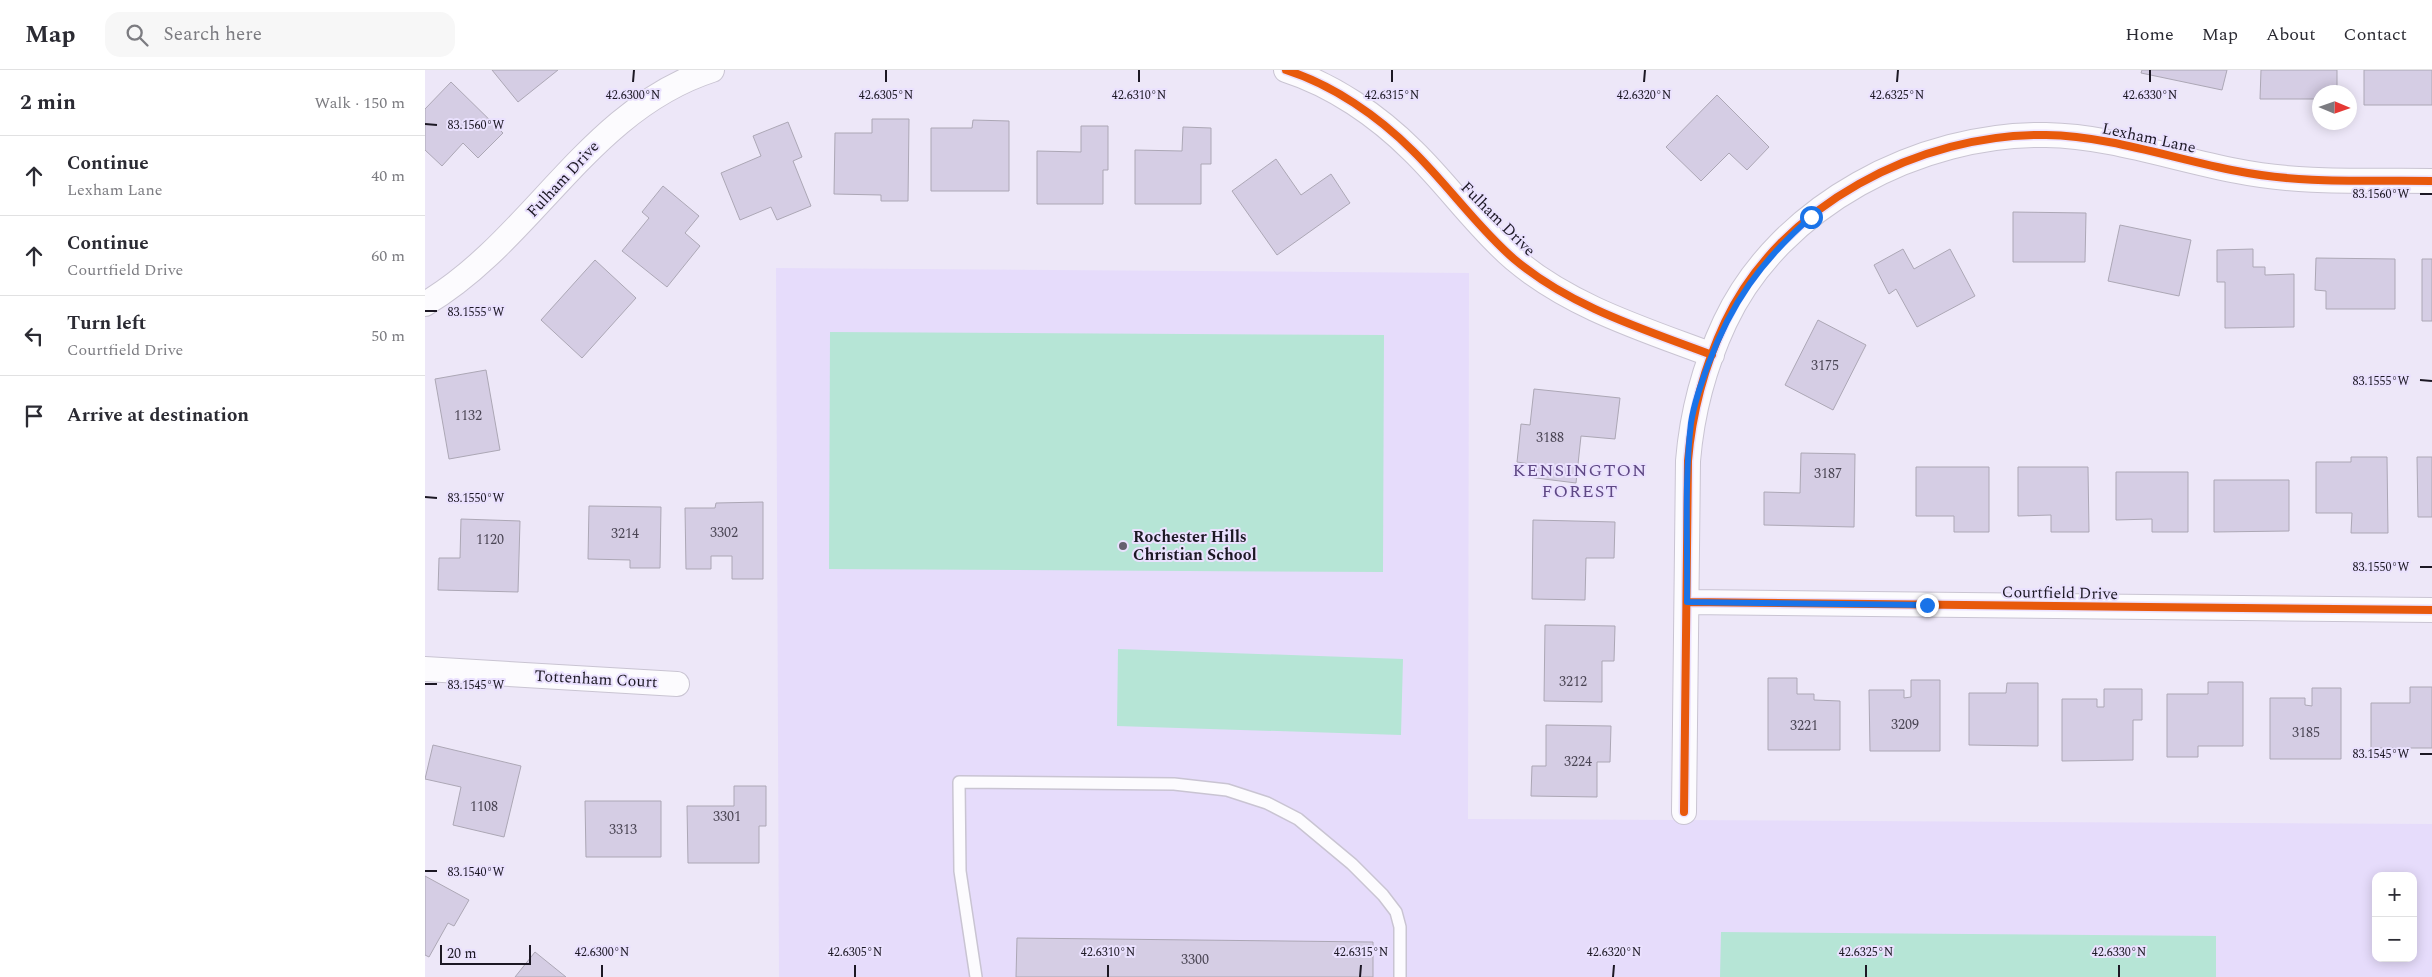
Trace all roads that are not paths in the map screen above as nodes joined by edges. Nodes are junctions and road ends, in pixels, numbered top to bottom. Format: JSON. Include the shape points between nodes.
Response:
{"nodes":[{"id":1,"x":712,"y":70,"type":"edge"},
{"id":2,"x":1286,"y":70,"type":"edge"},
{"id":3,"x":2432,"y":181,"type":"edge"},
{"id":4,"x":425,"y":304,"type":"edge"},
{"id":5,"x":1712,"y":355,"type":"junction"},
{"id":6,"x":1687,"y":602,"type":"junction"},
{"id":7,"x":2432,"y":610,"type":"edge"},
{"id":8,"x":425,"y":669,"type":"edge"},
{"id":9,"x":677,"y":684,"type":"dead end"},
{"id":10,"x":1683,"y":812,"type":"dead end"},
{"id":11,"x":976,"y":977,"type":"edge"},
{"id":12,"x":1400,"y":977,"type":"edge"}],
"edges":[{"from":1,"to":4,"type":"street","name":"Fulham Drive","via":[[661,94],[605,134],[497,250]]},
{"from":2,"to":5,"type":"street","name":"Fulham Drive","via":[[1328,88],[1396,134],[1483,229],[1547,283],[1608,316]]},
{"from":3,"to":5,"type":"street","name":"Lexham Lane","via":[[2274,177],[2096,141],[2048,135],[2013,136],[1943,148],[1916,156],[1861,182],[1833,200],[1791,235],[1749,283],[1725,321]]},
{"from":5,"to":6,"type":"street","via":[[1700,387],[1688,460]]},
{"from":6,"to":7,"type":"street","name":"Courtfield Drive"},
{"from":6,"to":10,"type":"street"},
{"from":8,"to":9,"type":"street","name":"Tottenham Court"},
{"from":11,"to":12,"type":"lane","via":[[960,871],[959,782],[1174,784],[1227,790],[1267,803],[1298,819],[1352,864],[1396,912],[1401,927]]}]}
